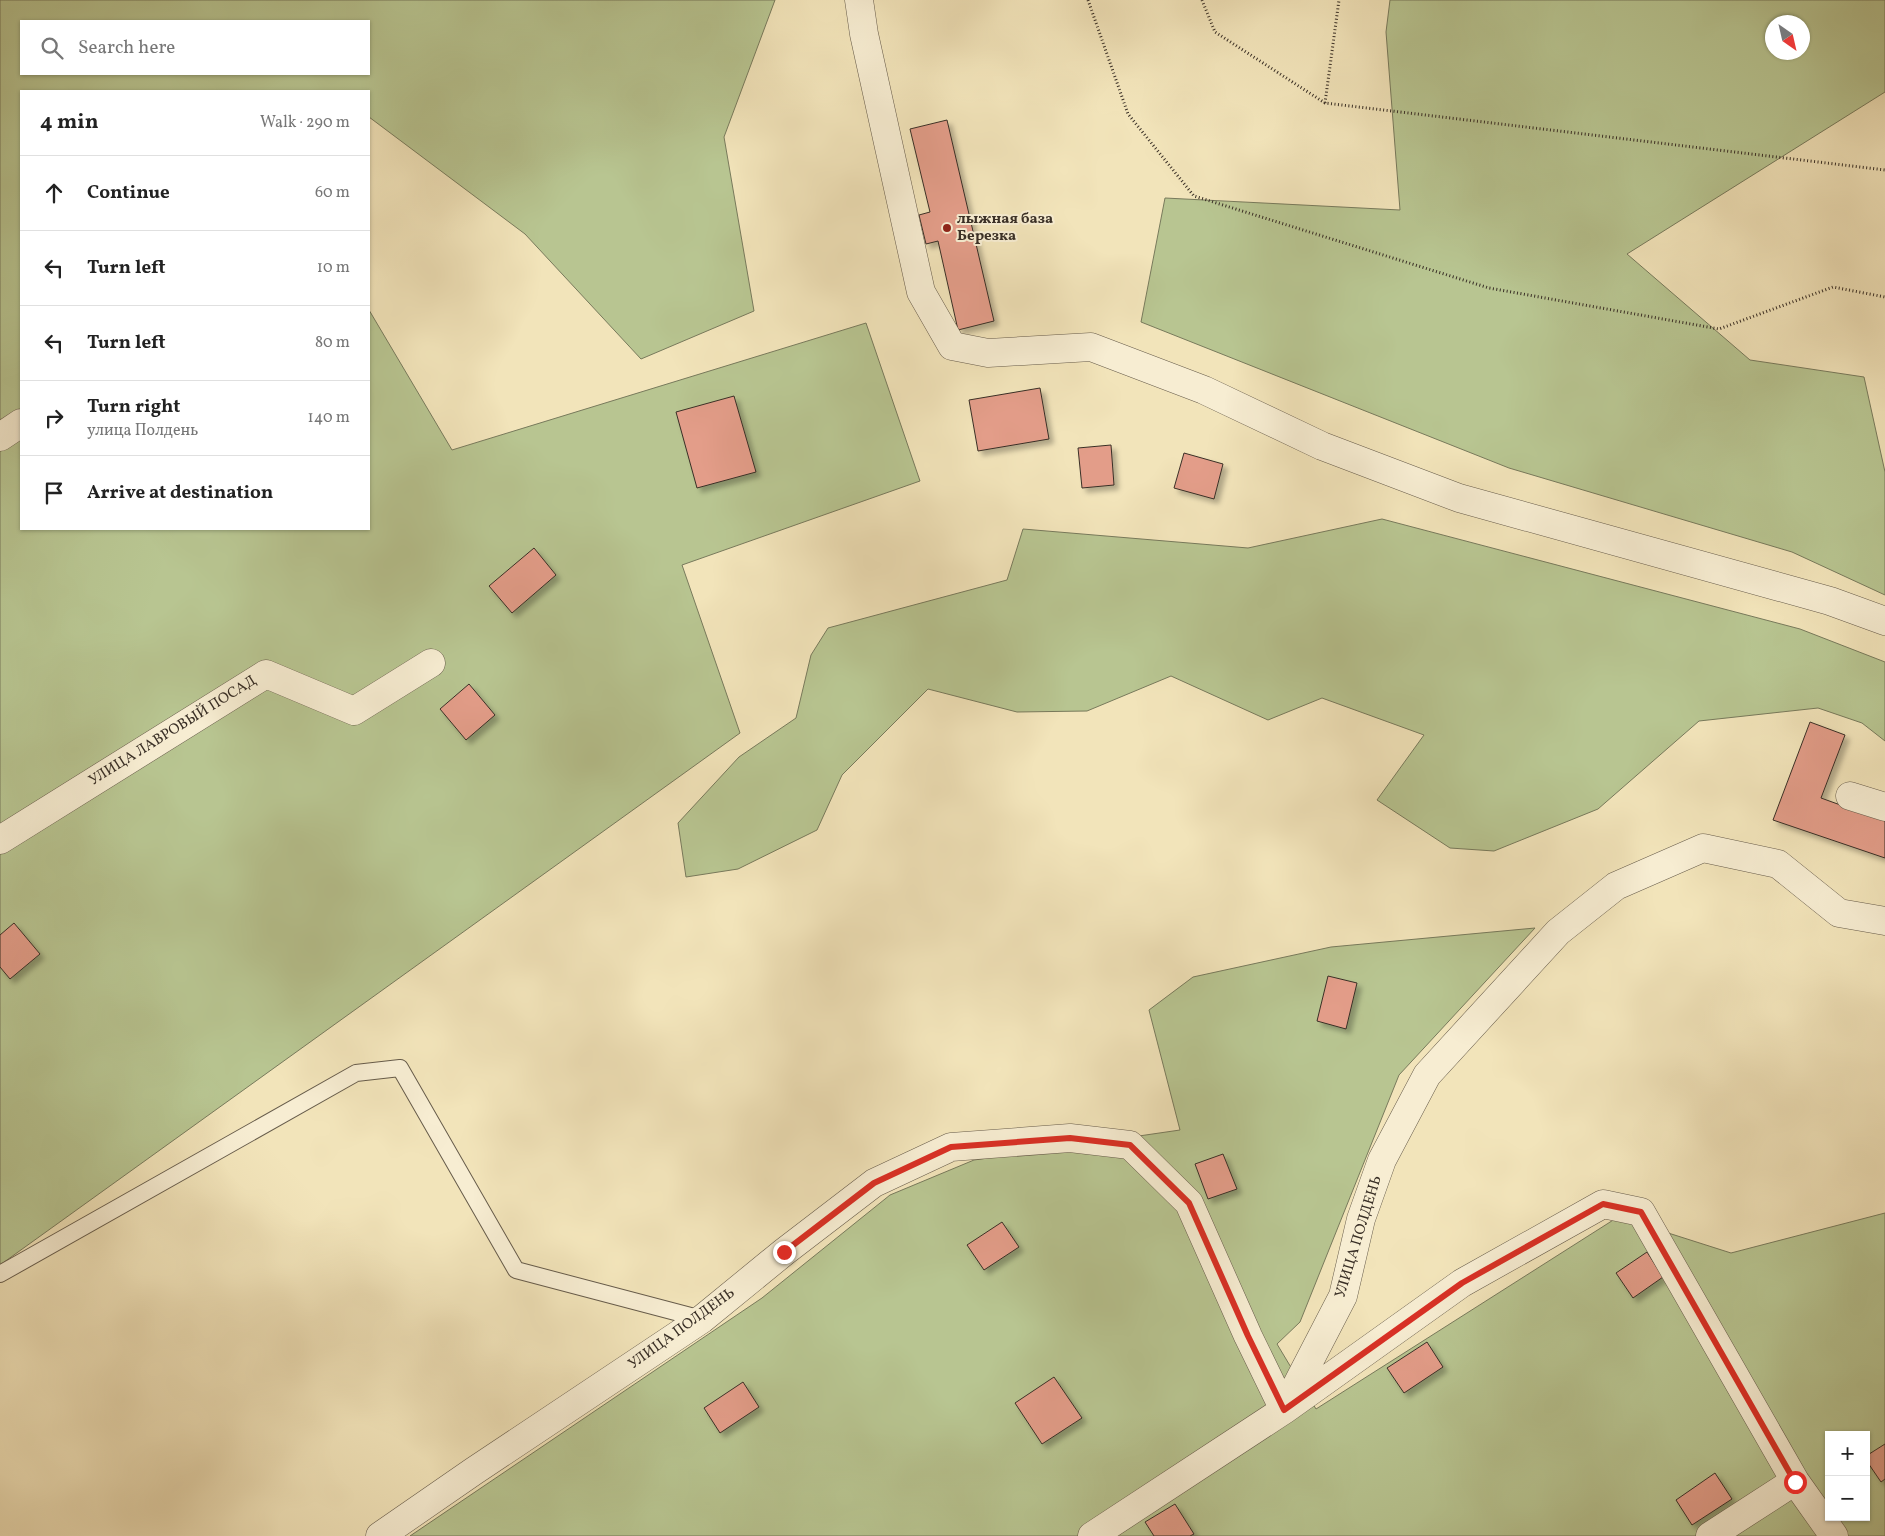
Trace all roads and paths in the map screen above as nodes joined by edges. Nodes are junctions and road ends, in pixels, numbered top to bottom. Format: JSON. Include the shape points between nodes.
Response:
{"nodes":[{"id":1,"x":859,"y":0,"type":"edge"},
{"id":2,"x":1088,"y":0,"type":"edge"},
{"id":3,"x":1202,"y":0,"type":"edge"},
{"id":4,"x":1339,"y":0,"type":"edge"},
{"id":5,"x":1325,"y":103,"type":"junction"},
{"id":6,"x":1885,"y":170,"type":"edge"},
{"id":7,"x":1885,"y":297,"type":"edge"},
{"id":8,"x":20,"y":424,"type":"edge"},
{"id":9,"x":0,"y":437,"type":"edge"},
{"id":10,"x":1885,"y":621,"type":"edge"},
{"id":11,"x":430,"y":663,"type":"dead end"},
{"id":12,"x":1850,"y":796,"type":"dead end"},
{"id":13,"x":1885,"y":807,"type":"edge"},
{"id":14,"x":0,"y":840,"type":"edge"},
{"id":15,"x":1885,"y":921,"type":"edge"},
{"id":16,"x":0,"y":1274,"type":"edge"},
{"id":17,"x":702,"y":1319,"type":"junction"},
{"id":18,"x":1284,"y":1410,"type":"junction"},
{"id":19,"x":1795,"y":1482,"type":"junction"},
{"id":20,"x":380,"y":1536,"type":"edge"},
{"id":21,"x":1092,"y":1536,"type":"edge"},
{"id":22,"x":1710,"y":1536,"type":"edge"},
{"id":23,"x":1834,"y":1536,"type":"edge"}],
"edges":[{"from":1,"to":10,"type":"street","via":[[921,292],[952,346],[988,354],[1092,347],[1204,390],[1322,446],[1459,498],[1830,601]]},
{"from":2,"to":7,"type":"path","via":[[1128,114],[1194,196],[1489,288],[1719,329],[1833,287]]},
{"from":3,"to":5,"type":"path","via":[[1214,32]]},
{"from":4,"to":5,"type":"path"},
{"from":5,"to":6,"type":"path"},
{"from":8,"to":9,"type":"street"},
{"from":11,"to":14,"type":"street","name":"УЛИЦА ЛАВРОВЫЙ ПОСАД","via":[[354,710],[266,674]]},
{"from":12,"to":13,"type":"street"},
{"from":15,"to":18,"type":"street","name":"УЛИЦА ПОЛДЕНЬ","via":[[1839,913],[1778,864],[1703,848],[1616,886],[1565,926],[1428,1075],[1382,1160],[1362,1219],[1343,1296]]},
{"from":16,"to":17,"type":"lane","via":[[356,1072],[400,1068],[516,1270]]},
{"from":17,"to":18,"type":"street","name":"УЛИЦА ПОЛДЕНЬ","via":[[874,1183],[951,1147],[1070,1138],[1130,1145],[1189,1203]]},
{"from":17,"to":20,"type":"street","name":"УЛИЦА ПОЛДЕНЬ"},
{"from":18,"to":19,"type":"street","via":[[1462,1283],[1603,1204],[1641,1212]]},
{"from":18,"to":21,"type":"street"},
{"from":19,"to":22,"type":"street"},
{"from":19,"to":23,"type":"street"}]}
